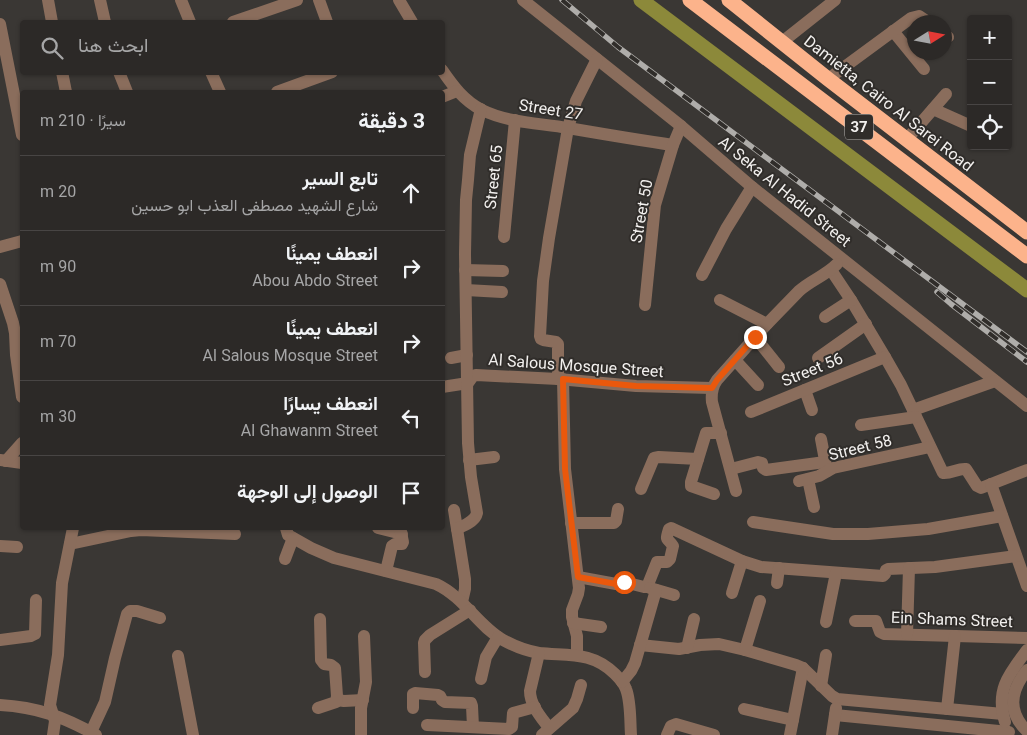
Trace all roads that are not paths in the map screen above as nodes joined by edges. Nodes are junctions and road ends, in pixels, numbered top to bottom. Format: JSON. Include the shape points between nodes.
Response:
{"nodes":[{"id":1,"x":48,"y":0,"type":"edge"},
{"id":2,"x":100,"y":0,"type":"edge"},
{"id":3,"x":181,"y":0,"type":"edge"},
{"id":4,"x":297,"y":0,"type":"edge"},
{"id":5,"x":320,"y":0,"type":"edge"},
{"id":6,"x":399,"y":0,"type":"edge"},
{"id":7,"x":523,"y":0,"type":"edge"},
{"id":8,"x":690,"y":0,"type":"edge"},
{"id":9,"x":835,"y":0,"type":"edge"},
{"id":10,"x":734,"y":1,"type":"edge"},
{"id":11,"x":707,"y":6,"type":"edge"},
{"id":12,"x":52,"y":20,"type":"edge"},
{"id":13,"x":105,"y":20,"type":"edge"},
{"id":14,"x":189,"y":20,"type":"edge"},
{"id":15,"x":239,"y":20,"type":"edge"},
{"id":16,"x":326,"y":20,"type":"edge"},
{"id":17,"x":411,"y":20,"type":"edge"},
{"id":18,"x":907,"y":22,"type":"edge"},
{"id":19,"x":0,"y":24,"type":"edge"},
{"id":20,"x":893,"y":32,"type":"junction"},
{"id":21,"x":782,"y":42,"type":"junction"},
{"id":22,"x":597,"y":59,"type":"junction"},
{"id":23,"x":924,"y":69,"type":"dead end"},
{"id":24,"x":445,"y":74,"type":"edge"},
{"id":25,"x":63,"y":75,"type":"edge"},
{"id":26,"x":121,"y":75,"type":"edge"},
{"id":27,"x":212,"y":75,"type":"edge"},
{"id":28,"x":324,"y":75,"type":"edge"},
{"id":29,"x":828,"y":79,"type":"junction"},
{"id":30,"x":66,"y":90,"type":"edge"},
{"id":31,"x":125,"y":90,"type":"edge"},
{"id":32,"x":219,"y":90,"type":"edge"},
{"id":33,"x":282,"y":90,"type":"edge"},
{"id":34,"x":457,"y":91,"type":"junction"},
{"id":35,"x":946,"y":94,"type":"dead end"},
{"id":36,"x":445,"y":96,"type":"edge"},
{"id":37,"x":481,"y":109,"type":"junction"},
{"id":38,"x":933,"y":109,"type":"junction"},
{"id":39,"x":515,"y":120,"type":"junction"},
{"id":40,"x":967,"y":124,"type":"edge"},
{"id":41,"x":20,"y":125,"type":"edge"},
{"id":42,"x":681,"y":126,"type":"junction"},
{"id":43,"x":568,"y":128,"type":"junction"},
{"id":44,"x":907,"y":139,"type":"junction"},
{"id":45,"x":674,"y":145,"type":"junction"},
{"id":46,"x":752,"y":187,"type":"junction"},
{"id":47,"x":1027,"y":232,"type":"edge"},
{"id":48,"x":504,"y":237,"type":"dead end"},
{"id":49,"x":20,"y":241,"type":"edge"},
{"id":50,"x":0,"y":247,"type":"edge"},
{"id":51,"x":1027,"y":256,"type":"edge"},
{"id":52,"x":842,"y":259,"type":"junction"},
{"id":53,"x":465,"y":270,"type":"junction"},
{"id":54,"x":831,"y":270,"type":"junction"},
{"id":55,"x":503,"y":271,"type":"dead end"},
{"id":56,"x":702,"y":275,"type":"dead end"},
{"id":57,"x":0,"y":284,"type":"edge"},
{"id":58,"x":466,"y":290,"type":"junction"},
{"id":59,"x":502,"y":292,"type":"dead end"},
{"id":60,"x":720,"y":300,"type":"dead end"},
{"id":61,"x":851,"y":300,"type":"junction"},
{"id":62,"x":645,"y":305,"type":"dead end"},
{"id":63,"x":826,"y":317,"type":"dead end"},
{"id":64,"x":767,"y":324,"type":"junction"},
{"id":65,"x":866,"y":324,"type":"junction"},
{"id":66,"x":755,"y":337,"type":"junction"},
{"id":67,"x":467,"y":355,"type":"junction"},
{"id":68,"x":886,"y":356,"type":"junction"},
{"id":69,"x":451,"y":358,"type":"dead end"},
{"id":70,"x":818,"y":358,"type":"dead end"},
{"id":71,"x":734,"y":360,"type":"junction"},
{"id":72,"x":778,"y":367,"type":"dead end"},
{"id":73,"x":561,"y":379,"type":"junction"},
{"id":74,"x":995,"y":381,"type":"junction"},
{"id":75,"x":20,"y":383,"type":"edge"},
{"id":76,"x":468,"y":383,"type":"junction"},
{"id":77,"x":758,"y":385,"type":"dead end"},
{"id":78,"x":445,"y":386,"type":"edge"},
{"id":79,"x":712,"y":388,"type":"junction"},
{"id":80,"x":805,"y":390,"type":"junction"},
{"id":81,"x":1027,"y":406,"type":"edge"},
{"id":82,"x":812,"y":410,"type":"dead end"},
{"id":83,"x":751,"y":412,"type":"dead end"},
{"id":84,"x":915,"y":414,"type":"junction"},
{"id":85,"x":861,"y":425,"type":"dead end"},
{"id":86,"x":720,"y":433,"type":"junction"},
{"id":87,"x":821,"y":439,"type":"dead end"},
{"id":88,"x":20,"y":445,"type":"edge"},
{"id":89,"x":930,"y":447,"type":"junction"},
{"id":90,"x":494,"y":457,"type":"dead end"},
{"id":91,"x":698,"y":459,"type":"junction"},
{"id":92,"x":470,"y":460,"type":"junction"},
{"id":93,"x":3,"y":461,"type":"edge"},
{"id":94,"x":20,"y":463,"type":"edge"},
{"id":95,"x":826,"y":467,"type":"junction"},
{"id":96,"x":731,"y":470,"type":"junction"},
{"id":97,"x":1027,"y":470,"type":"edge"},
{"id":98,"x":991,"y":484,"type":"junction"},
{"id":99,"x":641,"y":488,"type":"dead end"},
{"id":100,"x":736,"y":491,"type":"dead end"},
{"id":101,"x":714,"y":494,"type":"dead end"},
{"id":102,"x":814,"y":507,"type":"dead end"},
{"id":103,"x":454,"y":510,"type":"dead end"},
{"id":104,"x":618,"y":510,"type":"dead end"},
{"id":105,"x":1002,"y":516,"type":"junction"},
{"id":106,"x":753,"y":522,"type":"dead end"},
{"id":107,"x":571,"y":523,"type":"junction"},
{"id":108,"x":457,"y":528,"type":"junction"},
{"id":109,"x":73,"y":530,"type":"edge"},
{"id":110,"x":131,"y":530,"type":"edge"},
{"id":111,"x":131,"y":530,"type":"edge"},
{"id":112,"x":152,"y":530,"type":"edge"},
{"id":113,"x":199,"y":530,"type":"edge"},
{"id":114,"x":401,"y":531,"type":"edge"},
{"id":115,"x":289,"y":533,"type":"edge"},
{"id":116,"x":235,"y":534,"type":"dead end"},
{"id":117,"x":70,"y":544,"type":"junction"},
{"id":118,"x":0,"y":546,"type":"edge"},
{"id":119,"x":17,"y":547,"type":"dead end"},
{"id":120,"x":1016,"y":556,"type":"junction"},
{"id":121,"x":285,"y":559,"type":"dead end"},
{"id":122,"x":742,"y":561,"type":"junction"},
{"id":123,"x":779,"y":568,"type":"junction"},
{"id":124,"x":909,"y":568,"type":"junction"},
{"id":125,"x":386,"y":571,"type":"junction"},
{"id":126,"x":836,"y":572,"type":"junction"},
{"id":127,"x":578,"y":577,"type":"junction"},
{"id":128,"x":777,"y":583,"type":"dead end"},
{"id":129,"x":1027,"y":586,"type":"edge"},
{"id":130,"x":652,"y":588,"type":"junction"},
{"id":131,"x":732,"y":593,"type":"dead end"},
{"id":132,"x":674,"y":595,"type":"dead end"},
{"id":133,"x":36,"y":600,"type":"dead end"},
{"id":134,"x":760,"y":601,"type":"dead end"},
{"id":135,"x":466,"y":606,"type":"junction"},
{"id":136,"x":160,"y":618,"type":"dead end"},
{"id":137,"x":320,"y":619,"type":"dead end"},
{"id":138,"x":694,"y":619,"type":"dead end"},
{"id":139,"x":854,"y":621,"type":"dead end"},
{"id":140,"x":826,"y":622,"type":"dead end"},
{"id":141,"x":573,"y":623,"type":"junction"},
{"id":142,"x":601,"y":627,"type":"dead end"},
{"id":143,"x":35,"y":634,"type":"junction"},
{"id":144,"x":908,"y":634,"type":"junction"},
{"id":145,"x":59,"y":635,"type":"junction"},
{"id":146,"x":364,"y":636,"type":"dead end"},
{"id":147,"x":955,"y":636,"type":"junction"},
{"id":148,"x":498,"y":637,"type":"junction"},
{"id":149,"x":1027,"y":638,"type":"edge"},
{"id":150,"x":0,"y":640,"type":"edge"},
{"id":151,"x":640,"y":645,"type":"junction"},
{"id":152,"x":687,"y":648,"type":"junction"},
{"id":153,"x":745,"y":650,"type":"junction"},
{"id":154,"x":1027,"y":650,"type":"edge"},
{"id":155,"x":539,"y":653,"type":"junction"},
{"id":156,"x":577,"y":655,"type":"junction"},
{"id":157,"x":826,"y":655,"type":"dead end"},
{"id":158,"x":178,"y":656,"type":"dead end"},
{"id":159,"x":802,"y":668,"type":"junction"},
{"id":160,"x":1027,"y":670,"type":"edge"},
{"id":161,"x":425,"y":672,"type":"dead end"},
{"id":162,"x":482,"y":679,"type":"dead end"},
{"id":163,"x":622,"y":682,"type":"junction"},
{"id":164,"x":580,"y":685,"type":"dead end"},
{"id":165,"x":822,"y":686,"type":"junction"},
{"id":166,"x":837,"y":699,"type":"junction"},
{"id":167,"x":337,"y":700,"type":"junction"},
{"id":168,"x":363,"y":700,"type":"junction"},
{"id":169,"x":0,"y":706,"type":"edge"},
{"id":170,"x":534,"y":707,"type":"junction"},
{"id":171,"x":318,"y":708,"type":"dead end"},
{"id":172,"x":413,"y":708,"type":"dead end"},
{"id":173,"x":744,"y":709,"type":"dead end"},
{"id":174,"x":947,"y":709,"type":"junction"},
{"id":175,"x":1006,"y":709,"type":"junction"},
{"id":176,"x":53,"y":715,"type":"junction"},
{"id":177,"x":835,"y":715,"type":"junction"},
{"id":178,"x":793,"y":720,"type":"junction"},
{"id":179,"x":427,"y":725,"type":"dead end"},
{"id":180,"x":473,"y":727,"type":"junction"},
{"id":181,"x":1027,"y":731,"type":"edge"},
{"id":182,"x":546,"y":732,"type":"edge"},
{"id":183,"x":1011,"y":733,"type":"edge"},
{"id":184,"x":94,"y":734,"type":"edge"},
{"id":185,"x":54,"y":735,"type":"edge"},
{"id":186,"x":193,"y":735,"type":"edge"},
{"id":187,"x":361,"y":735,"type":"edge"},
{"id":188,"x":631,"y":735,"type":"edge"},
{"id":189,"x":667,"y":735,"type":"edge"},
{"id":190,"x":714,"y":735,"type":"edge"},
{"id":191,"x":790,"y":735,"type":"edge"},
{"id":192,"x":832,"y":735,"type":"edge"}],
"edges":[{"from":1,"to":12,"type":"street"},
{"from":2,"to":13,"type":"street"},
{"from":3,"to":14,"type":"street"},
{"from":4,"to":15,"type":"street"},
{"from":5,"to":16,"type":"street"},
{"from":6,"to":17,"type":"street"},
{"from":7,"to":22,"type":"street","name":"Al Seka Al Hadid Street"},
{"from":8,"to":11,"type":"highway","number":"37"},
{"from":9,"to":21,"type":"street"},
{"from":10,"to":21,"type":"highway","name":"Damietta, Cairo Al Sarei Road","number":"37"},
{"from":11,"to":51,"type":"highway","number":"37","via":[[769,59]]},
{"from":18,"to":20,"type":"street"},
{"from":19,"to":41,"type":"street"},
{"from":20,"to":23,"type":"street"},
{"from":20,"to":29,"type":"street"},
{"from":21,"to":29,"type":"highway","name":"Damietta, Cairo Al Sarei Road","number":"37"},
{"from":22,"to":42,"type":"street","name":"Al Seka Al Hadid Street"},
{"from":22,"to":43,"type":"street","via":[[576,101]]},
{"from":24,"to":34,"type":"street","name":"Street 27"},
{"from":25,"to":30,"type":"street"},
{"from":26,"to":31,"type":"street"},
{"from":27,"to":32,"type":"street"},
{"from":28,"to":33,"type":"street"},
{"from":29,"to":44,"type":"highway","name":"Damietta, Cairo Al Sarei Road","number":"37"},
{"from":34,"to":36,"type":"street"},
{"from":34,"to":37,"type":"street","name":"Street 27"},
{"from":35,"to":38,"type":"street"},
{"from":37,"to":39,"type":"street","name":"Street 27"},
{"from":37,"to":53,"type":"street","via":[[470,155]]},
{"from":38,"to":40,"type":"street"},
{"from":38,"to":44,"type":"street"},
{"from":39,"to":43,"type":"street","name":"Street 27"},
{"from":39,"to":48,"type":"street","name":"Street 65"},
{"from":42,"to":45,"type":"street","name":"Street 50"},
{"from":42,"to":46,"type":"street","name":"Al Seka Al Hadid Street"},
{"from":43,"to":45,"type":"street","name":"Street 27"},
{"from":43,"to":73,"type":"street","via":[[543,281],[540,336],[558,344]]},
{"from":44,"to":47,"type":"highway","name":"Damietta, Cairo Al Sarei Road","number":"37"},
{"from":45,"to":62,"type":"street","name":"Street 50","via":[[655,205]]},
{"from":46,"to":52,"type":"street","name":"Al Seka Al Hadid Street"},
{"from":46,"to":56,"type":"street"},
{"from":49,"to":50,"type":"street"},
{"from":52,"to":54,"type":"street"},
{"from":52,"to":74,"type":"street","name":"Al Seka Al Hadid Street"},
{"from":53,"to":55,"type":"street"},
{"from":53,"to":58,"type":"street"},
{"from":54,"to":61,"type":"street"},
{"from":54,"to":64,"type":"street","via":[[802,288]]},
{"from":57,"to":75,"type":"street","via":[[13,322]]},
{"from":58,"to":59,"type":"street"},
{"from":58,"to":67,"type":"street"},
{"from":60,"to":64,"type":"street"},
{"from":61,"to":63,"type":"street"},
{"from":61,"to":65,"type":"street"},
{"from":64,"to":66,"type":"street"},
{"from":65,"to":68,"type":"street"},
{"from":65,"to":70,"type":"street"},
{"from":66,"to":71,"type":"street"},
{"from":66,"to":72,"type":"street"},
{"from":67,"to":69,"type":"street"},
{"from":67,"to":76,"type":"street"},
{"from":68,"to":80,"type":"street","name":"Street 56"},
{"from":68,"to":84,"type":"street"},
{"from":71,"to":77,"type":"street"},
{"from":71,"to":79,"type":"street"},
{"from":73,"to":76,"type":"street","name":"Al Salous Mosque Street","via":[[476,375]]},
{"from":73,"to":79,"type":"street","name":"Al Salous Mosque Street","via":[[636,386]]},
{"from":73,"to":107,"type":"street"},
{"from":74,"to":81,"type":"street","name":"Al Seka Al Hadid Street"},
{"from":74,"to":84,"type":"street"},
{"from":76,"to":78,"type":"street","name":"Al Salous Mosque Street"},
{"from":76,"to":92,"type":"street"},
{"from":79,"to":86,"type":"street","via":[[711,397]]},
{"from":80,"to":82,"type":"street"},
{"from":80,"to":83,"type":"street","name":"Street 56"},
{"from":84,"to":85,"type":"street"},
{"from":84,"to":89,"type":"street"},
{"from":86,"to":91,"type":"street","via":[[706,433]]},
{"from":86,"to":96,"type":"street"},
{"from":87,"to":95,"type":"street"},
{"from":88,"to":93,"type":"street"},
{"from":89,"to":95,"type":"street","name":"Street 58"},
{"from":89,"to":98,"type":"street","via":[[944,474],[966,469],[977,486],[981,488]]},
{"from":90,"to":92,"type":"street"},
{"from":91,"to":99,"type":"street","via":[[654,458]]},
{"from":91,"to":101,"type":"street","via":[[691,486]]},
{"from":92,"to":108,"type":"street","via":[[477,516]]},
{"from":93,"to":94,"type":"street"},
{"from":95,"to":96,"type":"street","via":[[766,470],[758,462]]},
{"from":95,"to":102,"type":"street","name":"Street 58","via":[[819,476],[804,480]]},
{"from":96,"to":100,"type":"street"},
{"from":97,"to":98,"type":"street"},
{"from":98,"to":105,"type":"street"},
{"from":103,"to":108,"type":"street"},
{"from":104,"to":107,"type":"street","via":[[614,523]]},
{"from":105,"to":106,"type":"street","via":[[921,530],[832,540]]},
{"from":105,"to":120,"type":"street"},
{"from":107,"to":127,"type":"street"},
{"from":108,"to":135,"type":"street"},
{"from":109,"to":117,"type":"street"},
{"from":110,"to":117,"type":"street"},
{"from":111,"to":112,"type":"street"},
{"from":113,"to":116,"type":"street"},
{"from":114,"to":125,"type":"street","via":[[403,542],[392,546]]},
{"from":115,"to":121,"type":"street"},
{"from":115,"to":125,"type":"street","via":[[334,558]]},
{"from":117,"to":145,"type":"street","via":[[62,583]]},
{"from":118,"to":119,"type":"street"},
{"from":120,"to":124,"type":"street"},
{"from":120,"to":129,"type":"street"},
{"from":122,"to":123,"type":"street"},
{"from":122,"to":130,"type":"street","via":[[671,528],[666,538],[673,546],[670,559],[657,562]]},
{"from":122,"to":131,"type":"street"},
{"from":123,"to":126,"type":"street"},
{"from":123,"to":128,"type":"street"},
{"from":124,"to":126,"type":"street","via":[[887,569],[883,576]]},
{"from":124,"to":144,"type":"street"},
{"from":125,"to":135,"type":"street","via":[[436,584]]},
{"from":126,"to":140,"type":"street"},
{"from":127,"to":130,"type":"street"},
{"from":127,"to":141,"type":"street"},
{"from":130,"to":132,"type":"street"},
{"from":130,"to":151,"type":"street"},
{"from":133,"to":143,"type":"street"},
{"from":134,"to":153,"type":"street"},
{"from":135,"to":148,"type":"street"},
{"from":135,"to":161,"type":"street","via":[[425,640]]},
{"from":136,"to":184,"type":"street","via":[[137,611],[127,614]]},
{"from":137,"to":167,"type":"street","via":[[321,660],[334,668]]},
{"from":138,"to":152,"type":"street"},
{"from":139,"to":144,"type":"street","name":"Ein Shams Street","via":[[876,622],[882,634]]},
{"from":141,"to":142,"type":"street"},
{"from":141,"to":156,"type":"street"},
{"from":143,"to":145,"type":"street"},
{"from":143,"to":150,"type":"street"},
{"from":144,"to":147,"type":"street","name":"Ein Shams Street"},
{"from":145,"to":176,"type":"street","via":[[50,705]]},
{"from":146,"to":168,"type":"street","via":[[366,682]]},
{"from":147,"to":149,"type":"street","name":"Ein Shams Street"},
{"from":147,"to":174,"type":"street"},
{"from":148,"to":155,"type":"street"},
{"from":148,"to":162,"type":"street","via":[[486,657]]},
{"from":151,"to":152,"type":"street"},
{"from":151,"to":163,"type":"street","via":[[633,667]]},
{"from":152,"to":153,"type":"street","via":[[719,644]]},
{"from":153,"to":159,"type":"street"},
{"from":154,"to":175,"type":"street","via":[[1004,684],[1002,696]]},
{"from":155,"to":156,"type":"street"},
{"from":155,"to":170,"type":"street","via":[[530,691]]},
{"from":156,"to":163,"type":"street","via":[[606,665]]},
{"from":157,"to":165,"type":"street"},
{"from":158,"to":186,"type":"street"},
{"from":159,"to":165,"type":"street"},
{"from":159,"to":178,"type":"street"},
{"from":160,"to":175,"type":"street"},
{"from":163,"to":188,"type":"street","via":[[628,697]]},
{"from":164,"to":182,"type":"street","via":[[573,708]]},
{"from":165,"to":166,"type":"street"},
{"from":166,"to":174,"type":"street"},
{"from":166,"to":177,"type":"street"},
{"from":167,"to":168,"type":"street"},
{"from":167,"to":171,"type":"street"},
{"from":168,"to":187,"type":"street"},
{"from":169,"to":176,"type":"street","via":[[35,709]]},
{"from":170,"to":180,"type":"street","via":[[513,713],[510,729]]},
{"from":170,"to":182,"type":"street"},
{"from":172,"to":180,"type":"street","via":[[413,693],[438,694],[445,702],[471,703]]},
{"from":173,"to":178,"type":"street"},
{"from":174,"to":175,"type":"street"},
{"from":175,"to":181,"type":"street"},
{"from":175,"to":183,"type":"street"},
{"from":176,"to":184,"type":"street"},
{"from":176,"to":185,"type":"street"},
{"from":177,"to":183,"type":"street"},
{"from":177,"to":192,"type":"street"},
{"from":178,"to":191,"type":"street"},
{"from":179,"to":180,"type":"street"},
{"from":189,"to":190,"type":"street","via":[[671,726],[676,724]]}]}
